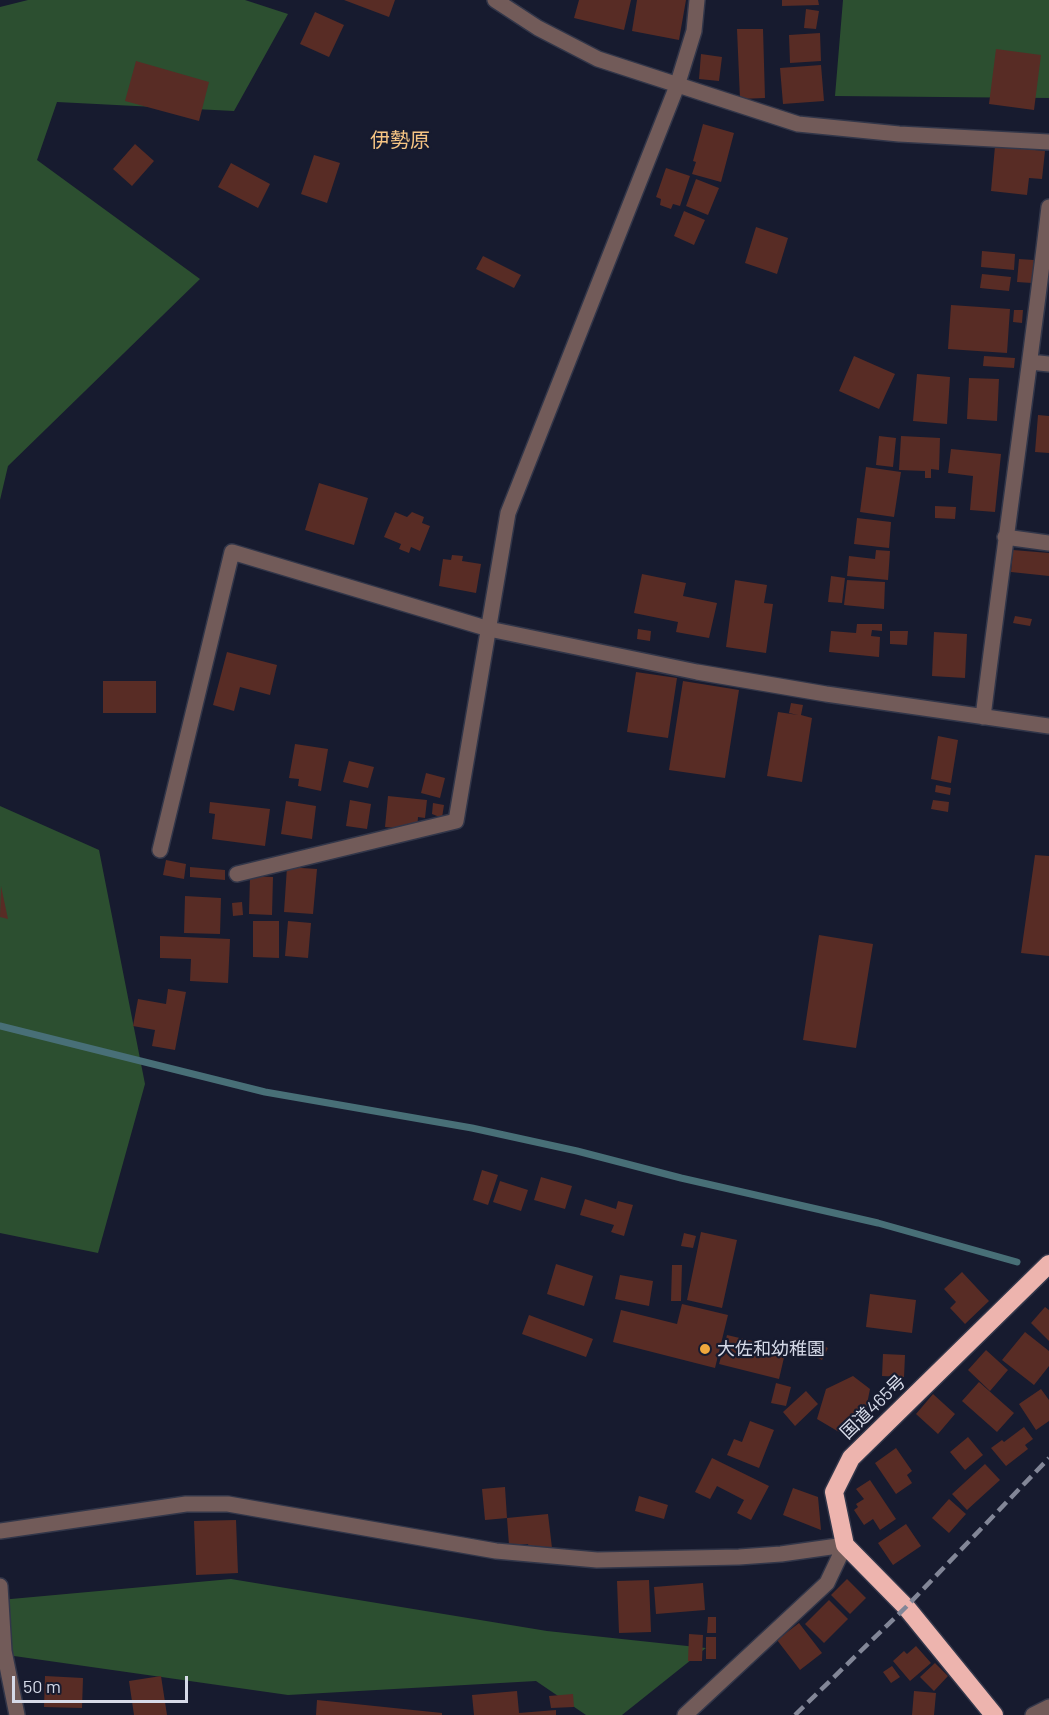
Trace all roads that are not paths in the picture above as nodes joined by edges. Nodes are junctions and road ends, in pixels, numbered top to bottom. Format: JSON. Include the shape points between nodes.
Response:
{"nodes":[{"id":1,"x":495,"y":0,"type":"edge"},
{"id":2,"x":697,"y":0,"type":"edge"},
{"id":3,"x":677,"y":86,"type":"junction"},
{"id":4,"x":1049,"y":142,"type":"edge"},
{"id":5,"x":1049,"y":207,"type":"edge"},
{"id":6,"x":1030,"y":362,"type":"junction"},
{"id":7,"x":1049,"y":364,"type":"edge"},
{"id":8,"x":1005,"y":537,"type":"junction"},
{"id":9,"x":1049,"y":543,"type":"edge"},
{"id":10,"x":489,"y":629,"type":"junction"},
{"id":11,"x":983,"y":717,"type":"junction"},
{"id":12,"x":1049,"y":726,"type":"edge"},
{"id":13,"x":160,"y":850,"type":"dead end"},
{"id":14,"x":237,"y":874,"type":"dead end"},
{"id":15,"x":1049,"y":1264,"type":"edge"},
{"id":16,"x":0,"y":1531,"type":"edge"},
{"id":17,"x":845,"y":1545,"type":"junction"},
{"id":18,"x":0,"y":1586,"type":"edge"},
{"id":19,"x":1049,"y":1707,"type":"edge"},
{"id":20,"x":17,"y":1715,"type":"edge"},
{"id":21,"x":685,"y":1715,"type":"edge"},
{"id":22,"x":994,"y":1715,"type":"edge"},
{"id":23,"x":1034,"y":1715,"type":"edge"}],
"edges":[{"from":1,"to":3,"type":"street","via":[[598,59]]},
{"from":2,"to":3,"type":"street","via":[[694,31]]},
{"from":3,"to":4,"type":"street","via":[[798,124]]},
{"from":3,"to":10,"type":"street","via":[[508,513]]},
{"from":5,"to":6,"type":"street"},
{"from":6,"to":7,"type":"street"},
{"from":6,"to":8,"type":"street"},
{"from":8,"to":9,"type":"street"},
{"from":8,"to":11,"type":"street"},
{"from":10,"to":11,"type":"street","via":[[697,672]]},
{"from":10,"to":13,"type":"street","via":[[232,552]]},
{"from":10,"to":14,"type":"street","via":[[456,821]]},
{"from":11,"to":12,"type":"street"},
{"from":15,"to":17,"type":"highway","name":"国道465号","via":[[850,1458],[834,1492]]},
{"from":16,"to":17,"type":"street","via":[[186,1504],[228,1504],[496,1551],[597,1560],[739,1557]]},
{"from":17,"to":21,"type":"street","via":[[827,1583]]},
{"from":17,"to":22,"type":"highway","via":[[906,1607]]},
{"from":18,"to":20,"type":"street","via":[[4,1652]]},
{"from":19,"to":23,"type":"street"}]}
